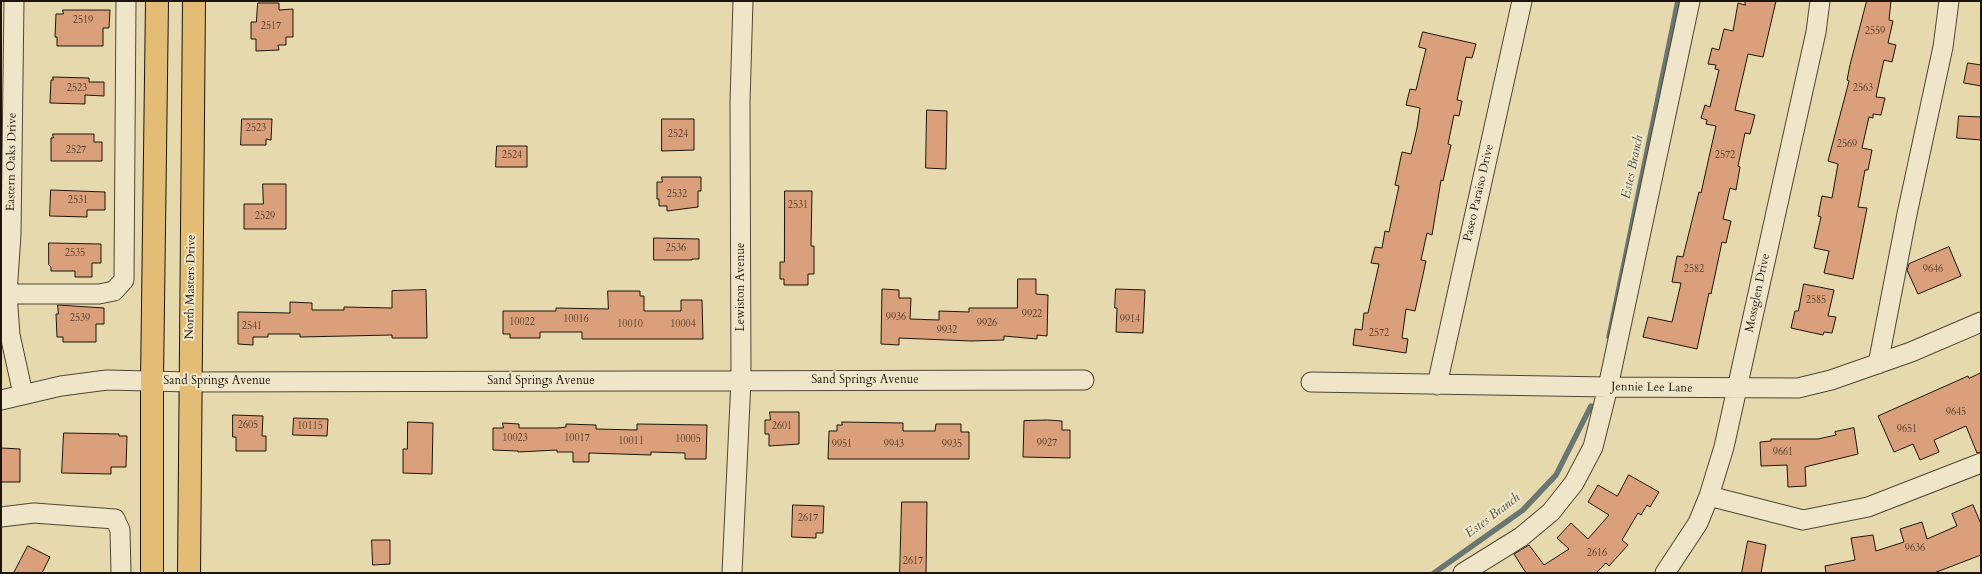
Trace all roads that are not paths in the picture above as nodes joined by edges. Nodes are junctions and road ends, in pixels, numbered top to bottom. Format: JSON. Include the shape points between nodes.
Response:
{"nodes":[{"id":1,"x":14,"y":1,"type":"edge"},
{"id":2,"x":126,"y":1,"type":"edge"},
{"id":3,"x":157,"y":1,"type":"edge"},
{"id":4,"x":194,"y":1,"type":"edge"},
{"id":5,"x":743,"y":1,"type":"edge"},
{"id":6,"x":1522,"y":1,"type":"edge"},
{"id":7,"x":1690,"y":1,"type":"edge"},
{"id":8,"x":1820,"y":1,"type":"edge"},
{"id":9,"x":1949,"y":1,"type":"edge"},
{"id":10,"x":7,"y":84,"type":"edge"},
{"id":11,"x":6,"y":193,"type":"edge"},
{"id":12,"x":4,"y":294,"type":"edge"},
{"id":13,"x":1981,"y":322,"type":"edge"},
{"id":14,"x":1878,"y":364,"type":"junction"},
{"id":15,"x":741,"y":380,"type":"junction"},
{"id":16,"x":1084,"y":380,"type":"dead end"},
{"id":17,"x":152,"y":381,"type":"junction"},
{"id":18,"x":190,"y":382,"type":"junction"},
{"id":19,"x":1311,"y":382,"type":"dead end"},
{"id":20,"x":1437,"y":385,"type":"junction"},
{"id":21,"x":1608,"y":387,"type":"junction"},
{"id":22,"x":1737,"y":389,"type":"junction"},
{"id":23,"x":23,"y":394,"type":"junction"},
{"id":24,"x":1,"y":400,"type":"edge"},
{"id":25,"x":1981,"y":464,"type":"edge"},
{"id":26,"x":1709,"y":496,"type":"junction"},
{"id":27,"x":1,"y":517,"type":"edge"},
{"id":28,"x":120,"y":573,"type":"edge"},
{"id":29,"x":152,"y":573,"type":"edge"},
{"id":30,"x":189,"y":573,"type":"edge"},
{"id":31,"x":732,"y":573,"type":"edge"},
{"id":32,"x":1464,"y":573,"type":"edge"},
{"id":33,"x":1665,"y":573,"type":"edge"}],
"edges":[{"from":1,"to":10,"type":"street","name":"Eastern Oaks Drive"},
{"from":2,"to":12,"type":"street","via":[[124,280],[114,292],[99,294]]},
{"from":3,"to":17,"type":"main road"},
{"from":4,"to":18,"type":"main road","name":"North Masters Drive"},
{"from":5,"to":15,"type":"street","name":"Lewiston Avenue","via":[[740,102]]},
{"from":6,"to":20,"type":"street","name":"Paseo Paraiso Drive"},
{"from":7,"to":21,"type":"street"},
{"from":8,"to":22,"type":"street","name":"Mossglen Drive","via":[[1816,32]]},
{"from":9,"to":14,"type":"street","via":[[1943,47]]},
{"from":10,"to":11,"type":"street","name":"Eastern Oaks Drive"},
{"from":11,"to":12,"type":"street","name":"Eastern Oaks Drive","via":[[11,234]]},
{"from":12,"to":23,"type":"street","name":"Eastern Oaks Drive"},
{"from":13,"to":14,"type":"street","name":"Jennie Lee Lane"},
{"from":14,"to":22,"type":"street","name":"Jennie Lee Lane","via":[[1798,388]]},
{"from":15,"to":16,"type":"street","name":"Sand Springs Avenue"},
{"from":15,"to":18,"type":"street","name":"Sand Springs Avenue"},
{"from":15,"to":31,"type":"street","name":"Lewiston Avenue"},
{"from":17,"to":18,"type":"street","name":"Sand Springs Avenue"},
{"from":17,"to":23,"type":"street","name":"Sand Springs Avenue","via":[[107,380]]},
{"from":17,"to":29,"type":"main road"},
{"from":18,"to":30,"type":"main road","name":"North Masters Drive"},
{"from":19,"to":20,"type":"street","name":"Jennie Lee Lane"},
{"from":20,"to":21,"type":"street","name":"Jennie Lee Lane"},
{"from":21,"to":22,"type":"street","name":"Jennie Lee Lane"},
{"from":21,"to":32,"type":"street","via":[[1593,448],[1574,483],[1551,512],[1522,537]]},
{"from":22,"to":26,"type":"street","name":"Mossglen Drive","via":[[1724,447]]},
{"from":23,"to":24,"type":"street","name":"Sand Springs Avenue"},
{"from":25,"to":26,"type":"street","via":[[1868,508],[1803,520]]},
{"from":26,"to":33,"type":"street","name":"Mossglen Drive","via":[[1698,523]]},
{"from":27,"to":28,"type":"street","via":[[34,513],[115,519],[120,530]]}]}
